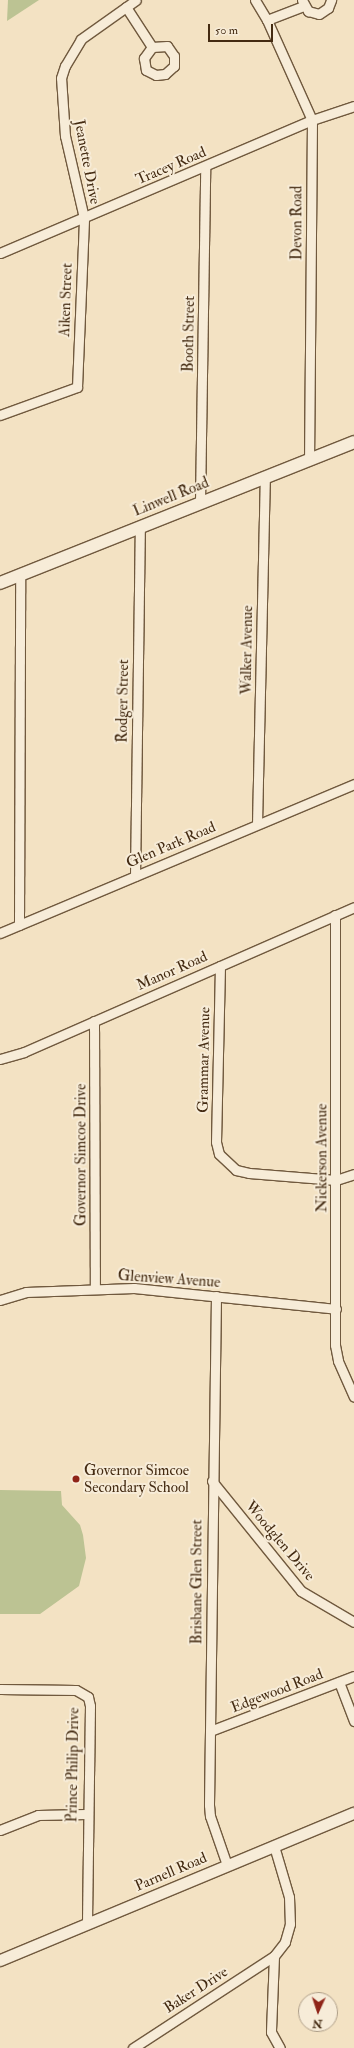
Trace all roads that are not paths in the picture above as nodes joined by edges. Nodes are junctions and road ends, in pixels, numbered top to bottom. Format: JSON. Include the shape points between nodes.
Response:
{"nodes":[{"id":1,"x":136,"y":0,"type":"edge"},
{"id":2,"x":255,"y":0,"type":"edge"},
{"id":3,"x":331,"y":0,"type":"edge"},
{"id":4,"x":302,"y":3,"type":"edge"},
{"id":5,"x":126,"y":7,"type":"junction"},
{"id":6,"x":267,"y":20,"type":"junction"},
{"id":7,"x":152,"y":47,"type":"dead end"},
{"id":8,"x":354,"y":106,"type":"edge"},
{"id":9,"x":312,"y":120,"type":"junction"},
{"id":10,"x":205,"y":167,"type":"junction"},
{"id":11,"x":84,"y":218,"type":"junction"},
{"id":12,"x":0,"y":253,"type":"edge"},
{"id":13,"x":0,"y":415,"type":"edge"},
{"id":14,"x":354,"y":442,"type":"edge"},
{"id":15,"x":310,"y":460,"type":"junction"},
{"id":16,"x":265,"y":476,"type":"junction"},
{"id":17,"x":200,"y":502,"type":"junction"},
{"id":18,"x":140,"y":526,"type":"junction"},
{"id":19,"x":20,"y":575,"type":"junction"},
{"id":20,"x":0,"y":583,"type":"edge"},
{"id":21,"x":354,"y":784,"type":"edge"},
{"id":22,"x":257,"y":824,"type":"junction"},
{"id":23,"x":135,"y":876,"type":"junction"},
{"id":24,"x":354,"y":907,"type":"edge"},
{"id":25,"x":335,"y":915,"type":"junction"},
{"id":26,"x":19,"y":925,"type":"junction"},
{"id":27,"x":0,"y":933,"type":"edge"},
{"id":28,"x":220,"y":966,"type":"junction"},
{"id":29,"x":94,"y":1021,"type":"junction"},
{"id":30,"x":0,"y":1059,"type":"edge"},
{"id":31,"x":354,"y":1174,"type":"edge"},
{"id":32,"x":336,"y":1180,"type":"junction"},
{"id":33,"x":95,"y":1288,"type":"junction"},
{"id":34,"x":216,"y":1296,"type":"junction"},
{"id":35,"x":0,"y":1300,"type":"edge"},
{"id":36,"x":336,"y":1309,"type":"junction"},
{"id":37,"x":350,"y":1380,"type":"edge"},
{"id":38,"x":354,"y":1397,"type":"edge"},
{"id":39,"x":212,"y":1481,"type":"junction"},
{"id":40,"x":354,"y":1622,"type":"edge"},
{"id":41,"x":354,"y":1676,"type":"edge"},
{"id":42,"x":339,"y":1682,"type":"junction"},
{"id":43,"x":0,"y":1689,"type":"edge"},
{"id":44,"x":354,"y":1721,"type":"edge"},
{"id":45,"x":210,"y":1731,"type":"junction"},
{"id":46,"x":354,"y":1813,"type":"edge"},
{"id":47,"x":86,"y":1814,"type":"junction"},
{"id":48,"x":0,"y":1830,"type":"edge"},
{"id":49,"x":274,"y":1846,"type":"junction"},
{"id":50,"x":227,"y":1865,"type":"junction"},
{"id":51,"x":87,"y":1924,"type":"junction"},
{"id":52,"x":274,"y":1956,"type":"junction"},
{"id":53,"x":0,"y":1960,"type":"edge"},
{"id":54,"x":133,"y":2048,"type":"edge"},
{"id":55,"x":280,"y":2048,"type":"edge"}],
"edges":[{"from":1,"to":5,"type":"street","name":"Jeanette Drive"},
{"from":2,"to":6,"type":"street","name":"Devon Road"},
{"from":3,"to":4,"type":"street","via":[[328,8],[319,14],[308,11]]},
{"from":4,"to":6,"type":"street"},
{"from":5,"to":7,"type":"street"},
{"from":5,"to":11,"type":"street","name":"Jeanette Drive","via":[[81,39],[61,78],[65,136]]},
{"from":6,"to":9,"type":"street","name":"Devon Road"},
{"from":8,"to":9,"type":"street","name":"Tracey Road"},
{"from":9,"to":10,"type":"street","name":"Tracey Road"},
{"from":9,"to":15,"type":"street","name":"Devon Road"},
{"from":10,"to":11,"type":"street","name":"Tracey Road"},
{"from":10,"to":17,"type":"street","name":"Booth Street"},
{"from":11,"to":12,"type":"street","name":"Tracey Road"},
{"from":11,"to":13,"type":"street","name":"Aiken Street","via":[[77,387]]},
{"from":14,"to":15,"type":"main road","name":"Linwell Road"},
{"from":15,"to":16,"type":"main road","name":"Linwell Road"},
{"from":16,"to":17,"type":"main road","name":"Linwell Road"},
{"from":16,"to":22,"type":"street","name":"Walker Avenue"},
{"from":17,"to":18,"type":"main road","name":"Linwell Road"},
{"from":18,"to":19,"type":"main road","name":"Linwell Road"},
{"from":18,"to":23,"type":"street","name":"Rodger Street"},
{"from":19,"to":20,"type":"main road","name":"Linwell Road"},
{"from":19,"to":26,"type":"street"},
{"from":21,"to":22,"type":"street","name":"Glen Park Road"},
{"from":22,"to":23,"type":"street","name":"Glen Park Road"},
{"from":23,"to":26,"type":"street","name":"Glen Park Road"},
{"from":24,"to":25,"type":"street","name":"Manor Road"},
{"from":25,"to":28,"type":"street","name":"Manor Road"},
{"from":25,"to":32,"type":"street","name":"Nickerson Avenue"},
{"from":26,"to":27,"type":"street","name":"Glen Park Road"},
{"from":28,"to":29,"type":"street","name":"Manor Road"},
{"from":28,"to":32,"type":"street","name":"Grammar Avenue","via":[[216,1142],[219,1154],[236,1170],[249,1174]]},
{"from":29,"to":30,"type":"street","name":"Manor Road","via":[[24,1052]]},
{"from":29,"to":33,"type":"street","name":"Governor Simcoe Drive"},
{"from":31,"to":32,"type":"street"},
{"from":32,"to":36,"type":"street","name":"Nickerson Avenue"},
{"from":33,"to":34,"type":"street","name":"Glenview Avenue"},
{"from":33,"to":35,"type":"street","name":"Glenview Avenue","via":[[26,1292]]},
{"from":34,"to":36,"type":"street","name":"Glenview Avenue"},
{"from":34,"to":39,"type":"street","name":"Brisbane Glen Street"},
{"from":36,"to":37,"type":"street","name":"Nickerson Avenue","via":[[335,1346]]},
{"from":37,"to":38,"type":"street","name":"Nickerson Avenue"},
{"from":39,"to":40,"type":"street","name":"Woodglen Drive","via":[[301,1591]]},
{"from":39,"to":45,"type":"street","name":"Brisbane Glen Street"},
{"from":41,"to":42,"type":"street","name":"Edgewood Road"},
{"from":42,"to":44,"type":"street"},
{"from":42,"to":45,"type":"street","name":"Edgewood Road"},
{"from":43,"to":47,"type":"street","name":"Prince Philip Drive","via":[[76,1690],[88,1698],[90,1706]]},
{"from":45,"to":50,"type":"street","name":"Brisbane Glen Street","via":[[210,1816]]},
{"from":46,"to":49,"type":"street","name":"Parnell Road"},
{"from":47,"to":48,"type":"street","via":[[38,1816]]},
{"from":47,"to":51,"type":"street","name":"Prince Philip Drive"},
{"from":49,"to":50,"type":"street","name":"Parnell Road"},
{"from":49,"to":52,"type":"street","via":[[289,1897],[290,1924],[285,1942]]},
{"from":50,"to":51,"type":"street","name":"Parnell Road"},
{"from":51,"to":53,"type":"street","name":"Parnell Road"},
{"from":52,"to":54,"type":"street","name":"Baker Drive"},
{"from":52,"to":55,"type":"street","via":[[271,2032]]}]}
